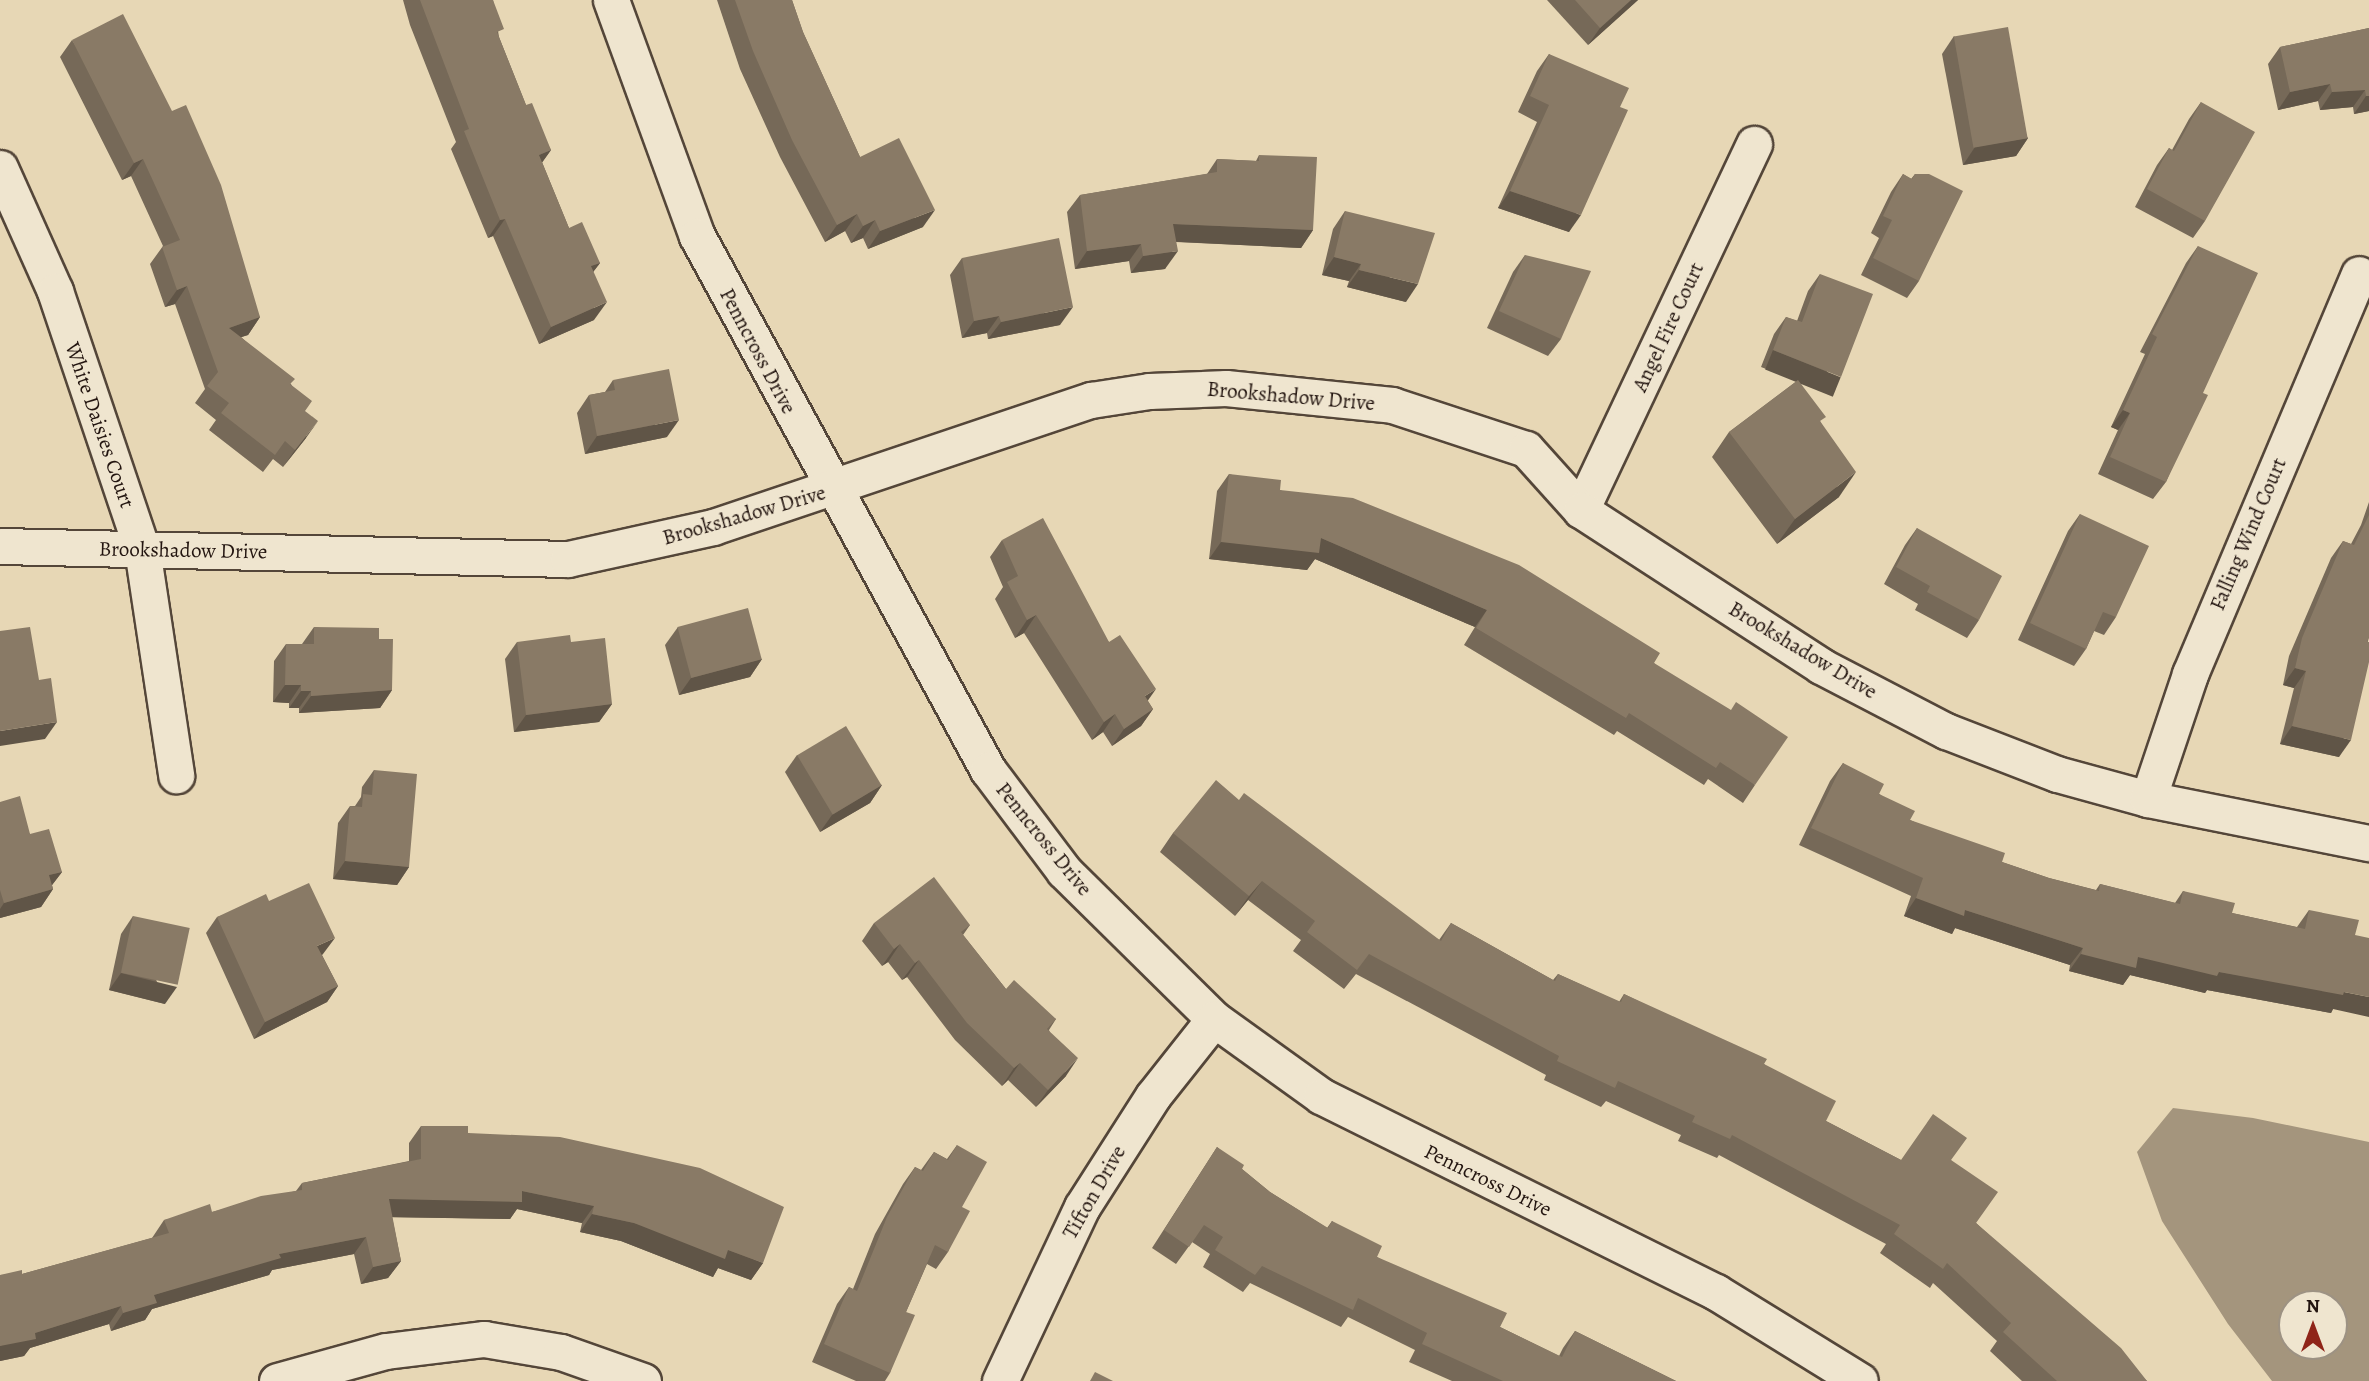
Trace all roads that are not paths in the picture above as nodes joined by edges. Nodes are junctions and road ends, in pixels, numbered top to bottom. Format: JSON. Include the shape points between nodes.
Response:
{"nodes":[{"id":1,"x":611,"y":0,"type":"edge"},
{"id":2,"x":1754,"y":144,"type":"dead end"},
{"id":3,"x":0,"y":168,"type":"edge"},
{"id":4,"x":2359,"y":274,"type":"dead end"},
{"id":5,"x":833,"y":490,"type":"junction"},
{"id":6,"x":1581,"y":510,"type":"junction"},
{"id":7,"x":0,"y":546,"type":"edge"},
{"id":8,"x":142,"y":549,"type":"junction"},
{"id":9,"x":176,"y":775,"type":"dead end"},
{"id":10,"x":2148,"y":799,"type":"junction"},
{"id":11,"x":2369,"y":843,"type":"edge"},
{"id":12,"x":1214,"y":1019,"type":"junction"},
{"id":13,"x":276,"y":1381,"type":"edge"},
{"id":14,"x":643,"y":1381,"type":"edge"},
{"id":15,"x":1000,"y":1381,"type":"edge"},
{"id":16,"x":1860,"y":1381,"type":"edge"}],
"edges":[{"from":1,"to":5,"type":"street","name":"Penncross Drive","via":[[696,236]]},
{"from":2,"to":6,"type":"street","name":"Angel Fire Court"},
{"from":3,"to":8,"type":"street","name":"White Daisies Court","via":[[55,292]]},
{"from":4,"to":10,"type":"street","name":"Falling Wind Court","via":[[2190,674]]},
{"from":5,"to":6,"type":"street","name":"Brookshadow Drive","via":[[1091,400],[1149,391],[1226,388],[1392,405],[1456,424],[1527,449]]},
{"from":5,"to":8,"type":"street","name":"Brookshadow Drive","via":[[713,527],[568,559]]},
{"from":5,"to":12,"type":"street","name":"Penncross Drive","via":[[988,770],[1064,870]]},
{"from":6,"to":10,"type":"street","name":"Brookshadow Drive","via":[[1821,666],[1946,731],[2057,774]]},
{"from":7,"to":8,"type":"street","name":"Brookshadow Drive"},
{"from":8,"to":9,"type":"street","name":"White Daisies Court"},
{"from":10,"to":11,"type":"street","name":"Brookshadow Drive"},
{"from":12,"to":15,"type":"street","name":"Tifton Drive","via":[[1153,1096],[1082,1207]]},
{"from":12,"to":16,"type":"street","name":"Penncross Drive","via":[[1321,1096],[1716,1292]]},
{"from":13,"to":14,"type":"street","via":[[386,1351],[484,1339],[561,1352]]}]}
